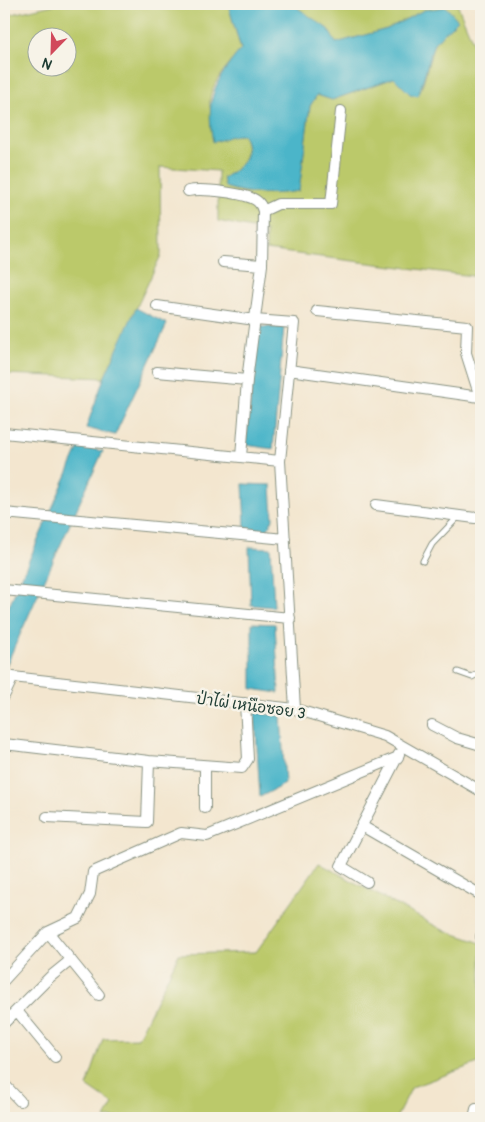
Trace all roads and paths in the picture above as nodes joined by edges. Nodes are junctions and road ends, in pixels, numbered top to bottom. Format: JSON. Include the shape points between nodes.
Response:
{"nodes":[{"id":1,"x":341,"y":111,"type":"dead end"},
{"id":2,"x":188,"y":191,"type":"dead end"},
{"id":3,"x":263,"y":211,"type":"junction"},
{"id":4,"x":223,"y":262,"type":"dead end"},
{"id":5,"x":262,"y":265,"type":"junction"},
{"id":6,"x":157,"y":306,"type":"dead end"},
{"id":7,"x":317,"y":311,"type":"dead end"},
{"id":8,"x":255,"y":320,"type":"junction"},
{"id":9,"x":289,"y":370,"type":"junction"},
{"id":10,"x":157,"y":372,"type":"dead end"},
{"id":11,"x":247,"y":380,"type":"junction"},
{"id":12,"x":4,"y":433,"type":"edge"},
{"id":13,"x":241,"y":457,"type":"junction"},
{"id":14,"x":280,"y":462,"type":"junction"},
{"id":15,"x":376,"y":505,"type":"dead end"},
{"id":16,"x":4,"y":513,"type":"edge"},
{"id":17,"x":481,"y":515,"type":"edge"},
{"id":18,"x":459,"y":516,"type":"junction"},
{"id":19,"x":285,"y":539,"type":"junction"},
{"id":20,"x":423,"y":561,"type":"dead end"},
{"id":21,"x":7,"y":590,"type":"edge"},
{"id":22,"x":290,"y":618,"type":"junction"},
{"id":23,"x":458,"y":672,"type":"dead end"},
{"id":24,"x":481,"y":672,"type":"edge"},
{"id":25,"x":7,"y":676,"type":"edge"},
{"id":26,"x":4,"y":696,"type":"edge"},
{"id":27,"x":245,"y":704,"type":"junction"},
{"id":28,"x":295,"y":709,"type":"junction"},
{"id":29,"x":432,"y":725,"type":"dead end"},
{"id":30,"x":4,"y":744,"type":"edge"},
{"id":31,"x":404,"y":744,"type":"junction"},
{"id":32,"x":481,"y":745,"type":"edge"},
{"id":33,"x":398,"y":757,"type":"junction"},
{"id":34,"x":149,"y":761,"type":"junction"},
{"id":35,"x":205,"y":766,"type":"junction"},
{"id":36,"x":481,"y":790,"type":"edge"},
{"id":37,"x":205,"y":808,"type":"dead end"},
{"id":38,"x":47,"y":817,"type":"dead end"},
{"id":39,"x":362,"y":826,"type":"junction"},
{"id":40,"x":368,"y":882,"type":"dead end"},
{"id":41,"x":481,"y":895,"type":"edge"},
{"id":42,"x":48,"y":932,"type":"junction"},
{"id":43,"x":71,"y":960,"type":"junction"},
{"id":44,"x":4,"y":980,"type":"edge"},
{"id":45,"x":99,"y":995,"type":"dead end"},
{"id":46,"x":17,"y":1011,"type":"junction"},
{"id":47,"x":4,"y":1023,"type":"edge"},
{"id":48,"x":55,"y":1056,"type":"dead end"},
{"id":49,"x":4,"y":1084,"type":"edge"},
{"id":50,"x":20,"y":1101,"type":"dead end"}],
"edges":[{"from":1,"to":3,"type":"street","via":[[331,204],[278,204]]},
{"from":2,"to":3,"type":"street","via":[[223,192],[255,200]]},
{"from":3,"to":5,"type":"street"},
{"from":4,"to":5,"type":"street"},
{"from":5,"to":8,"type":"street"},
{"from":6,"to":8,"type":"street"},
{"from":7,"to":9,"type":"street","via":[[467,326],[466,353],[480,397]]},
{"from":8,"to":9,"type":"street","via":[[294,324]]},
{"from":8,"to":11,"type":"street"},
{"from":9,"to":14,"type":"street"},
{"from":10,"to":11,"type":"street"},
{"from":11,"to":13,"type":"street"},
{"from":12,"to":13,"type":"street"},
{"from":13,"to":14,"type":"street"},
{"from":14,"to":19,"type":"street"},
{"from":15,"to":18,"type":"street"},
{"from":16,"to":19,"type":"street"},
{"from":17,"to":18,"type":"street","via":[[475,518]]},
{"from":18,"to":20,"type":"lane","via":[[432,544]]},
{"from":19,"to":22,"type":"street"},
{"from":21,"to":22,"type":"street"},
{"from":22,"to":28,"type":"street"},
{"from":23,"to":24,"type":"lane","via":[[472,677]]},
{"from":25,"to":26,"type":"street"},
{"from":25,"to":27,"type":"street","name":"ป่าไผ่ เหนือซอย 3"},
{"from":27,"to":28,"type":"street","name":"ป่าไผ่ เหนือซอย 3"},
{"from":27,"to":35,"type":"street","via":[[248,759],[245,765],[242,768]]},
{"from":28,"to":31,"type":"street","name":"ป่าไผ่ เหนือซอย 3"},
{"from":29,"to":32,"type":"street","via":[[457,738]]},
{"from":30,"to":34,"type":"street"},
{"from":31,"to":33,"type":"street"},
{"from":31,"to":36,"type":"street","name":"ป่าไผ่ เหนือซอย 3"},
{"from":33,"to":39,"type":"street"},
{"from":33,"to":42,"type":"street","via":[[207,836],[181,833],[93,872],[90,894],[78,918]]},
{"from":34,"to":35,"type":"street"},
{"from":34,"to":38,"type":"street","via":[[147,822]]},
{"from":35,"to":37,"type":"street"},
{"from":39,"to":40,"type":"street","via":[[341,866]]},
{"from":39,"to":41,"type":"street"},
{"from":42,"to":43,"type":"street"},
{"from":42,"to":44,"type":"street"},
{"from":43,"to":45,"type":"street"},
{"from":43,"to":46,"type":"street"},
{"from":46,"to":47,"type":"street"},
{"from":46,"to":48,"type":"street"},
{"from":49,"to":50,"type":"street"}]}
